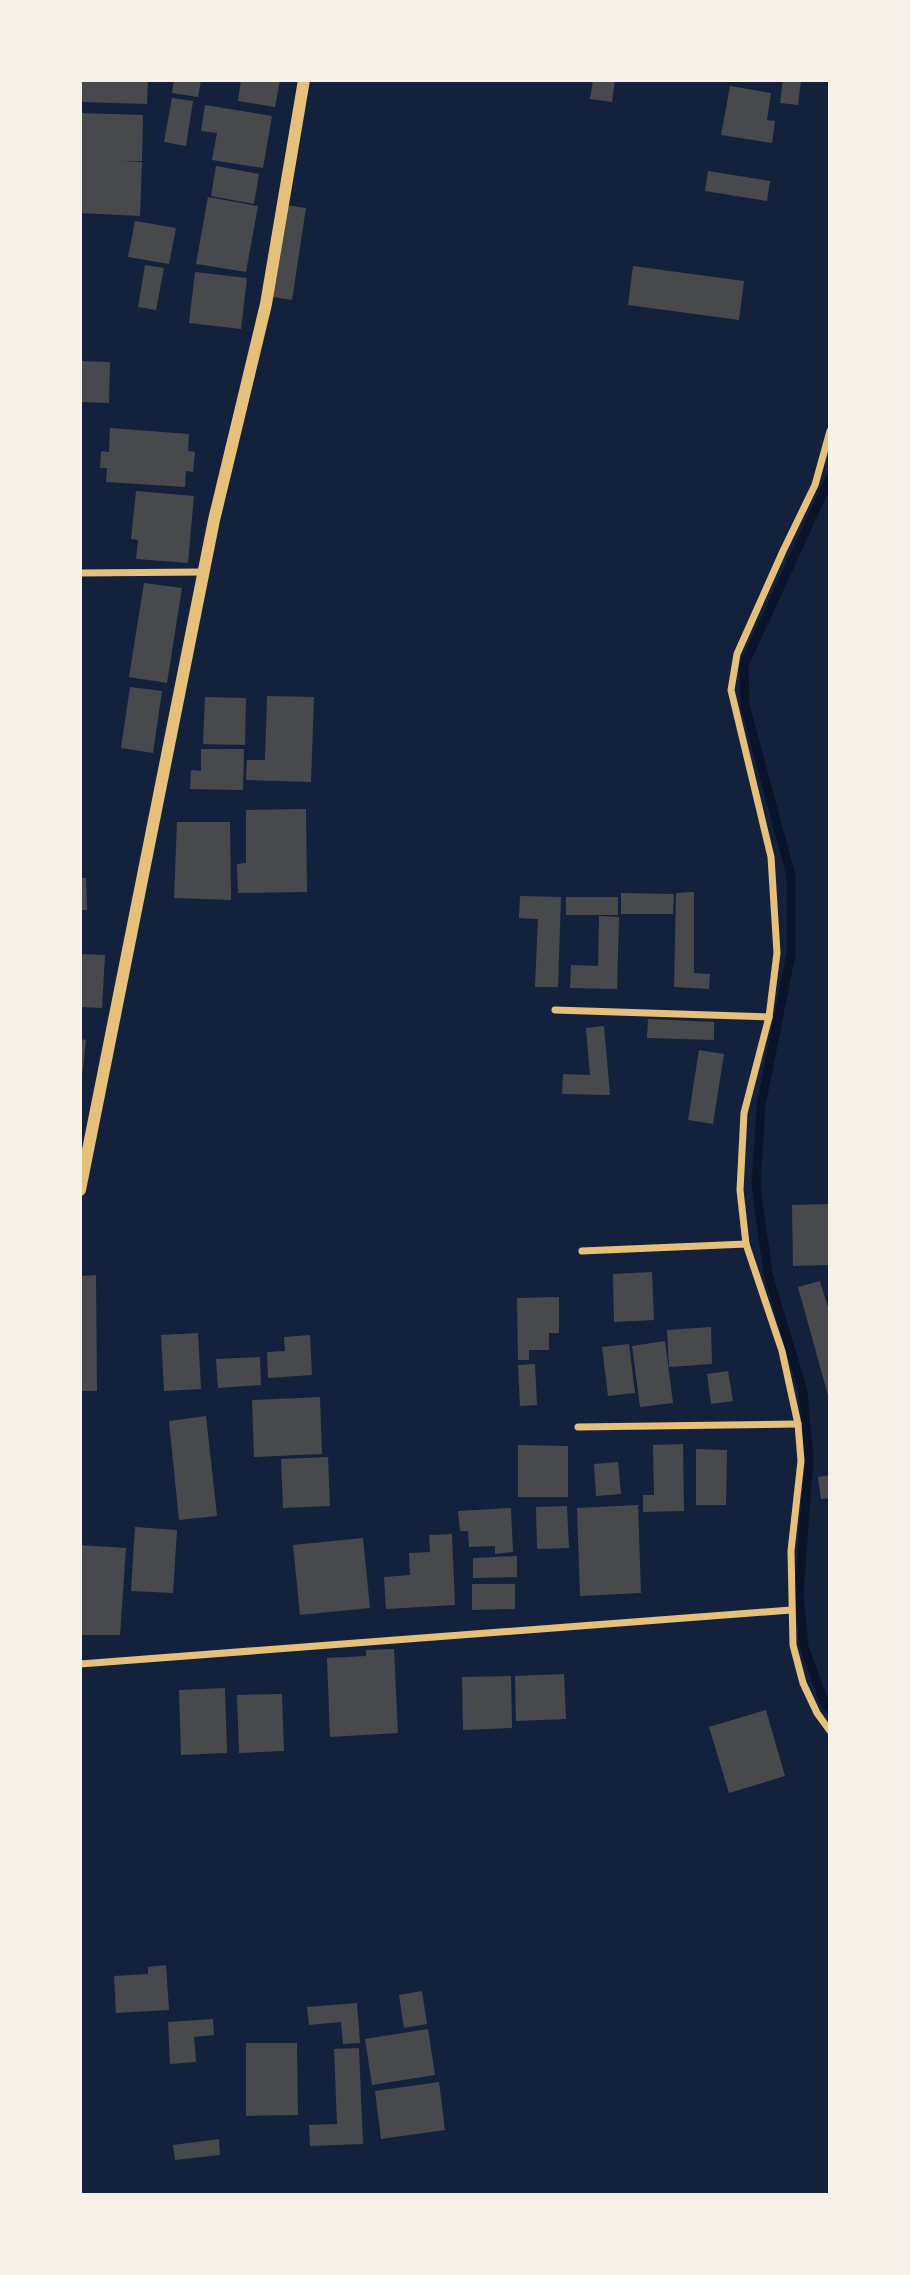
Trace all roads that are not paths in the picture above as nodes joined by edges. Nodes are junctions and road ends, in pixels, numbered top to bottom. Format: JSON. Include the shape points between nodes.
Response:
{"nodes":[{"id":1,"x":304,"y":80,"type":"edge"},
{"id":2,"x":830,"y":431,"type":"edge"},
{"id":3,"x":204,"y":572,"type":"junction"},
{"id":4,"x":80,"y":573,"type":"edge"},
{"id":5,"x":555,"y":1010,"type":"dead end"},
{"id":6,"x":769,"y":1017,"type":"junction"},
{"id":7,"x":80,"y":1190,"type":"edge"},
{"id":8,"x":746,"y":1244,"type":"junction"},
{"id":9,"x":582,"y":1251,"type":"dead end"},
{"id":10,"x":798,"y":1423,"type":"junction"},
{"id":11,"x":578,"y":1427,"type":"dead end"},
{"id":12,"x":791,"y":1610,"type":"junction"},
{"id":13,"x":80,"y":1664,"type":"edge"},
{"id":14,"x":830,"y":1731,"type":"edge"}],
"edges":[{"from":1,"to":3,"type":"street","via":[[266,304]]},
{"from":2,"to":6,"type":"street","via":[[815,485],[737,654],[730,690],[771,857],[777,953]]},
{"from":3,"to":4,"type":"street"},
{"from":3,"to":7,"type":"street"},
{"from":5,"to":6,"type":"street"},
{"from":6,"to":8,"type":"street","via":[[744,1113],[740,1190]]},
{"from":8,"to":9,"type":"street"},
{"from":8,"to":10,"type":"street","via":[[782,1351]]},
{"from":10,"to":11,"type":"street"},
{"from":10,"to":12,"type":"street","via":[[801,1461],[791,1551]]},
{"from":12,"to":13,"type":"street"},
{"from":12,"to":14,"type":"street","via":[[793,1645],[803,1683]]}]}
